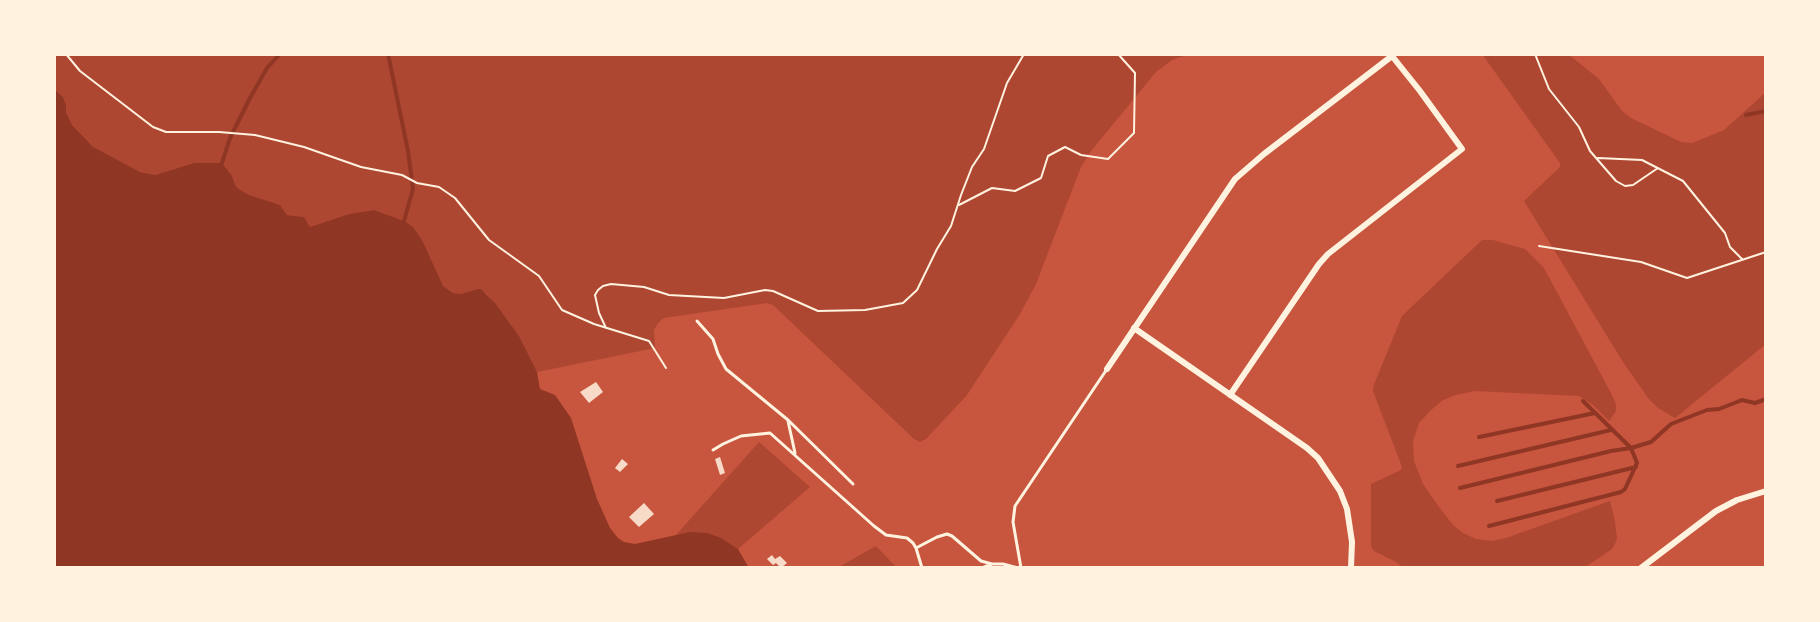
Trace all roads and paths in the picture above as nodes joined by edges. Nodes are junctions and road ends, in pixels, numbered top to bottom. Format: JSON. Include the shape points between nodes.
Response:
{"nodes":[{"id":1,"x":66,"y":54,"type":"edge"},
{"id":2,"x":1023,"y":54,"type":"edge"},
{"id":3,"x":1118,"y":54,"type":"edge"},
{"id":4,"x":1534,"y":54,"type":"edge"},
{"id":5,"x":1597,"y":157,"type":"junction"},
{"id":6,"x":1658,"y":168,"type":"junction"},
{"id":7,"x":959,"y":205,"type":"junction"},
{"id":8,"x":1539,"y":246,"type":"dead end"},
{"id":9,"x":1766,"y":252,"type":"edge"},
{"id":10,"x":1742,"y":259,"type":"junction"},
{"id":11,"x":696,"y":321,"type":"dead end"},
{"id":12,"x":606,"y":328,"type":"junction"},
{"id":13,"x":1134,"y":328,"type":"junction"},
{"id":14,"x":666,"y":368,"type":"dead end"},
{"id":15,"x":1107,"y":369,"type":"joint"},
{"id":16,"x":1230,"y":395,"type":"junction"},
{"id":17,"x":788,"y":420,"type":"junction"},
{"id":18,"x":713,"y":450,"type":"dead end"},
{"id":19,"x":795,"y":454,"type":"junction"},
{"id":20,"x":853,"y":484,"type":"dead end"},
{"id":21,"x":1766,"y":491,"type":"edge"},
{"id":22,"x":916,"y":548,"type":"junction"},
{"id":23,"x":992,"y":564,"type":"junction"},
{"id":24,"x":922,"y":568,"type":"edge"},
{"id":25,"x":982,"y":568,"type":"edge"},
{"id":26,"x":1019,"y":568,"type":"edge"},
{"id":27,"x":1351,"y":568,"type":"edge"},
{"id":28,"x":1641,"y":568,"type":"edge"}],
"edges":[{"from":1,"to":12,"type":"path","via":[[80,71],[153,127],[166,132],[255,135],[439,187],[455,198],[489,240],[538,276],[562,310]]},
{"from":2,"to":7,"type":"path","via":[[1007,83]]},
{"from":3,"to":7,"type":"path","via":[[1136,73],[1134,133],[1108,159],[1082,155],[1065,147],[1047,156],[1041,178],[1015,191],[992,188]]},
{"from":4,"to":5,"type":"path","via":[[1549,89]]},
{"from":5,"to":6,"type":"path","via":[[1634,158]]},
{"from":5,"to":6,"type":"path","via":[[1616,181],[1625,186],[1637,183]]},
{"from":6,"to":10,"type":"path","via":[[1691,188]]},
{"from":7,"to":12,"type":"path","via":[[916,290],[903,303],[865,310],[818,311],[773,291],[724,298],[669,295],[645,287],[611,284],[603,285],[596,295]]},
{"from":8,"to":10,"type":"path","via":[[1641,262],[1687,278]]},
{"from":9,"to":10,"type":"path"},
{"from":11,"to":17,"type":"lane","via":[[713,339],[726,369]]},
{"from":12,"to":14,"type":"path","via":[[649,341]]},
{"from":13,"to":15,"type":"street"},
{"from":13,"to":16,"type":"street"},
{"from":13,"to":16,"type":"street","via":[[1235,179],[1392,56],[1462,149],[1328,254]]},
{"from":15,"to":26,"type":"lane","via":[[1018,500],[1013,522]]},
{"from":16,"to":27,"type":"street","via":[[1307,448],[1328,471],[1347,509]]},
{"from":17,"to":19,"type":"lane"},
{"from":17,"to":20,"type":"lane"},
{"from":18,"to":19,"type":"lane","via":[[741,436],[768,432]]},
{"from":19,"to":22,"type":"lane","via":[[874,526],[886,535],[907,538]]},
{"from":21,"to":28,"type":"street","via":[[1716,511]]},
{"from":22,"to":23,"type":"lane","via":[[947,534],[981,561]]},
{"from":22,"to":24,"type":"lane"},
{"from":23,"to":25,"type":"lane"},
{"from":23,"to":26,"type":"lane"}]}
